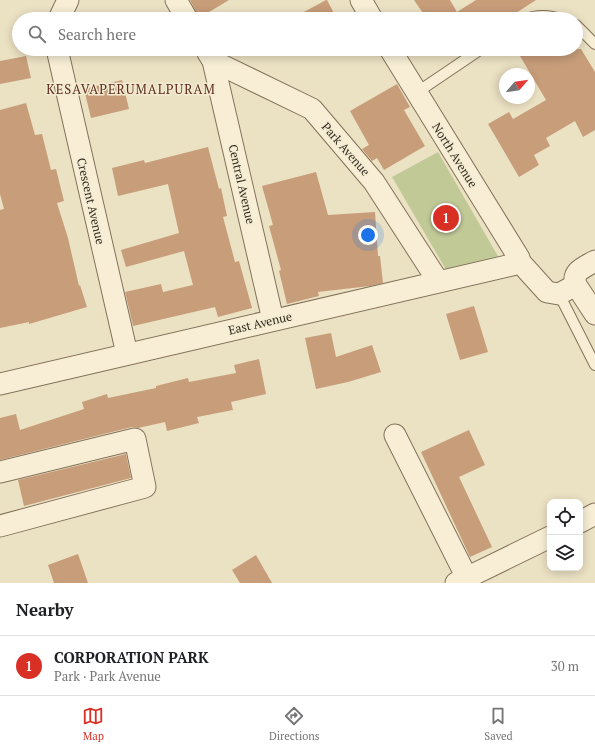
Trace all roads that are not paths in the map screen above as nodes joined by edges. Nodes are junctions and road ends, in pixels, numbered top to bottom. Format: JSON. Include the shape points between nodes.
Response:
{"nodes":[{"id":1,"x":68,"y":0,"type":"edge"},
{"id":2,"x":176,"y":0,"type":"edge"},
{"id":3,"x":360,"y":0,"type":"edge"},
{"id":4,"x":62,"y":12,"type":"edge"},
{"id":5,"x":183,"y":12,"type":"edge"},
{"id":6,"x":368,"y":12,"type":"edge"},
{"id":7,"x":583,"y":32,"type":"edge"},
{"id":8,"x":595,"y":44,"type":"edge"},
{"id":9,"x":59,"y":56,"type":"edge"},
{"id":10,"x":209,"y":56,"type":"edge"},
{"id":11,"x":211,"y":56,"type":"edge"},
{"id":12,"x":394,"y":56,"type":"edge"},
{"id":13,"x":470,"y":56,"type":"edge"},
{"id":14,"x":416,"y":92,"type":"junction"},
{"id":15,"x":519,"y":261,"type":"junction"},
{"id":16,"x":595,"y":261,"type":"edge"},
{"id":17,"x":438,"y":281,"type":"junction"},
{"id":18,"x":567,"y":289,"type":"junction"},
{"id":19,"x":595,"y":314,"type":"edge"},
{"id":20,"x":273,"y":320,"type":"junction"},
{"id":21,"x":127,"y":354,"type":"junction"},
{"id":22,"x":595,"y":365,"type":"edge"},
{"id":23,"x":0,"y":384,"type":"edge"},
{"id":24,"x":395,"y":435,"type":"dead end"},
{"id":25,"x":0,"y":472,"type":"edge"},
{"id":26,"x":595,"y":514,"type":"edge"},
{"id":27,"x":583,"y":520,"type":"edge"},
{"id":28,"x":0,"y":526,"type":"edge"},
{"id":29,"x":547,"y":538,"type":"edge"},
{"id":30,"x":462,"y":580,"type":"edge"}],
"edges":[{"from":1,"to":4,"type":"street"},
{"from":2,"to":5,"type":"street"},
{"from":3,"to":6,"type":"street"},
{"from":7,"to":8,"type":"lane"},
{"from":9,"to":21,"type":"street","name":"Crescent Avenue"},
{"from":10,"to":20,"type":"street","name":"Central Avenue"},
{"from":11,"to":17,"type":"street","name":"Park Avenue","via":[[312,109],[374,182]]},
{"from":12,"to":14,"type":"street","name":"North Avenue"},
{"from":13,"to":14,"type":"lane"},
{"from":14,"to":15,"type":"street","name":"North Avenue"},
{"from":15,"to":17,"type":"street","name":"East Avenue","via":[[516,264]]},
{"from":15,"to":18,"type":"street","name":"North Avenue","via":[[547,292]]},
{"from":16,"to":18,"type":"street","via":[[576,274]]},
{"from":17,"to":20,"type":"street","name":"East Avenue"},
{"from":18,"to":19,"type":"street"},
{"from":18,"to":22,"type":"lane"},
{"from":20,"to":21,"type":"street","name":"East Avenue"},
{"from":21,"to":23,"type":"street","name":"East Avenue"},
{"from":24,"to":30,"type":"street"},
{"from":25,"to":28,"type":"street","via":[[135,439],[144,487]]},
{"from":26,"to":27,"type":"street"},
{"from":29,"to":30,"type":"street"}]}
